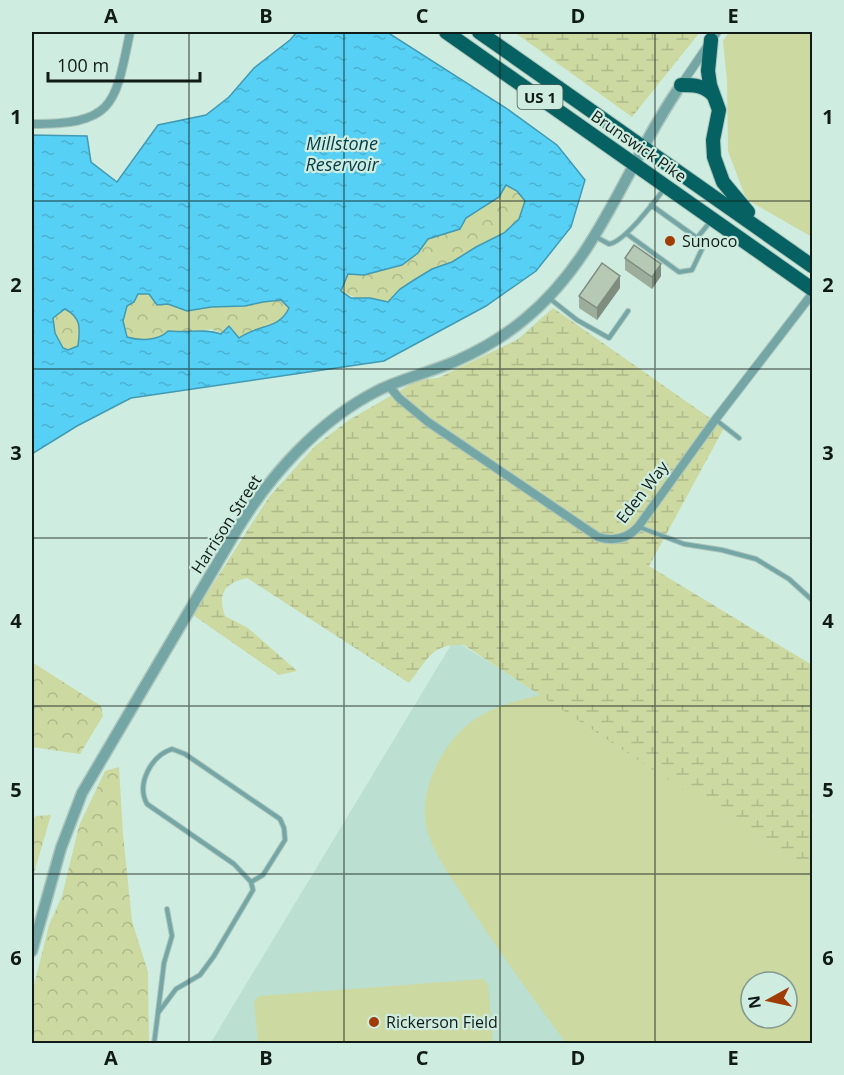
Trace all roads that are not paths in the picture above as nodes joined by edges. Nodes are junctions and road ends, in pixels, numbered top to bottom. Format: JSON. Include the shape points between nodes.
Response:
{"nodes":[{"id":1,"x":130,"y":32,"type":"edge"},
{"id":2,"x":446,"y":32,"type":"edge"},
{"id":3,"x":479,"y":32,"type":"edge"},
{"id":4,"x":714,"y":36,"type":"edge"},
{"id":5,"x":681,"y":85,"type":"junction"},
{"id":6,"x":713,"y":95,"type":"junction"},
{"id":7,"x":32,"y":123,"type":"edge"},
{"id":8,"x":643,"y":145,"type":"junction"},
{"id":9,"x":634,"y":163,"type":"junction"},
{"id":10,"x":667,"y":186,"type":"junction"},
{"id":11,"x":651,"y":205,"type":"junction"},
{"id":12,"x":713,"y":218,"type":"junction"},
{"id":13,"x":627,"y":234,"type":"junction"},
{"id":14,"x":770,"y":235,"type":"junction"},
{"id":15,"x":595,"y":236,"type":"junction"},
{"id":16,"x":697,"y":238,"type":"junction"},
{"id":17,"x":813,"y":266,"type":"edge"},
{"id":18,"x":813,"y":289,"type":"edge"},
{"id":19,"x":813,"y":294,"type":"edge"},
{"id":20,"x":549,"y":298,"type":"junction"},
{"id":21,"x":628,"y":311,"type":"dead end"},
{"id":22,"x":389,"y":386,"type":"junction"},
{"id":23,"x":715,"y":420,"type":"junction"},
{"id":24,"x":740,"y":438,"type":"dead end"},
{"id":25,"x":638,"y":527,"type":"junction"},
{"id":26,"x":813,"y":600,"type":"edge"},
{"id":27,"x":251,"y":882,"type":"junction"},
{"id":28,"x":167,"y":909,"type":"dead end"},
{"id":29,"x":32,"y":951,"type":"edge"},
{"id":30,"x":158,"y":1013,"type":"junction"},
{"id":31,"x":154,"y":1044,"type":"edge"}],
"edges":[{"from":1,"to":7,"type":"street","via":[[119,85],[108,104],[79,121]]},
{"from":2,"to":9,"type":"highway","name":"Brunswick Pike","number":"US 1"},
{"from":3,"to":8,"type":"highway","name":"Brunswick Pike","number":"US 1"},
{"from":4,"to":5,"type":"street"},
{"from":4,"to":6,"type":"highway","via":[[708,71]]},
{"from":5,"to":6,"type":"highway","via":[[702,87]]},
{"from":5,"to":8,"type":"street","name":"Harrison Street"},
{"from":6,"to":14,"type":"highway","via":[[719,110],[713,148],[719,174],[734,198]]},
{"from":8,"to":9,"type":"street","name":"Harrison Street"},
{"from":8,"to":14,"type":"highway","name":"Brunswick Pike","number":"US 1"},
{"from":9,"to":10,"type":"highway","name":"Brunswick Pike","number":"US 1"},
{"from":9,"to":15,"type":"street","name":"Harrison Street"},
{"from":10,"to":11,"type":"lane"},
{"from":10,"to":12,"type":"highway","name":"Brunswick Pike","number":"US 1"},
{"from":11,"to":13,"type":"lane"},
{"from":11,"to":16,"type":"lane"},
{"from":12,"to":16,"type":"lane"},
{"from":12,"to":18,"type":"highway","name":"Brunswick Pike","number":"US 1"},
{"from":13,"to":15,"type":"lane","via":[[609,244]]},
{"from":13,"to":16,"type":"lane","via":[[679,272],[692,270],[702,249]]},
{"from":14,"to":17,"type":"highway","name":"Brunswick Pike","number":"US 1"},
{"from":15,"to":20,"type":"street","name":"Harrison Street"},
{"from":19,"to":23,"type":"street","name":"Eden Way"},
{"from":20,"to":21,"type":"lane","via":[[609,338]]},
{"from":20,"to":22,"type":"street","name":"Harrison Street","via":[[487,345]]},
{"from":22,"to":25,"type":"street","name":"Eden Way","via":[[428,422],[598,537],[625,538]]},
{"from":22,"to":29,"type":"street","name":"Harrison Street","via":[[349,408],[307,443],[245,516],[82,793],[61,848]]},
{"from":23,"to":24,"type":"lane"},
{"from":23,"to":25,"type":"street","name":"Eden Way"},
{"from":25,"to":26,"type":"lane","via":[[684,544],[756,559],[789,579]]},
{"from":27,"to":27,"type":"lane","via":[[234,864],[147,804],[142,786],[157,756],[172,749],[185,754],[280,819],[285,840],[263,875]]},
{"from":27,"to":30,"type":"lane","via":[[253,890],[214,956],[200,975],[176,989]]},
{"from":28,"to":30,"type":"lane","via":[[172,936],[164,963]]},
{"from":30,"to":31,"type":"lane"}]}
